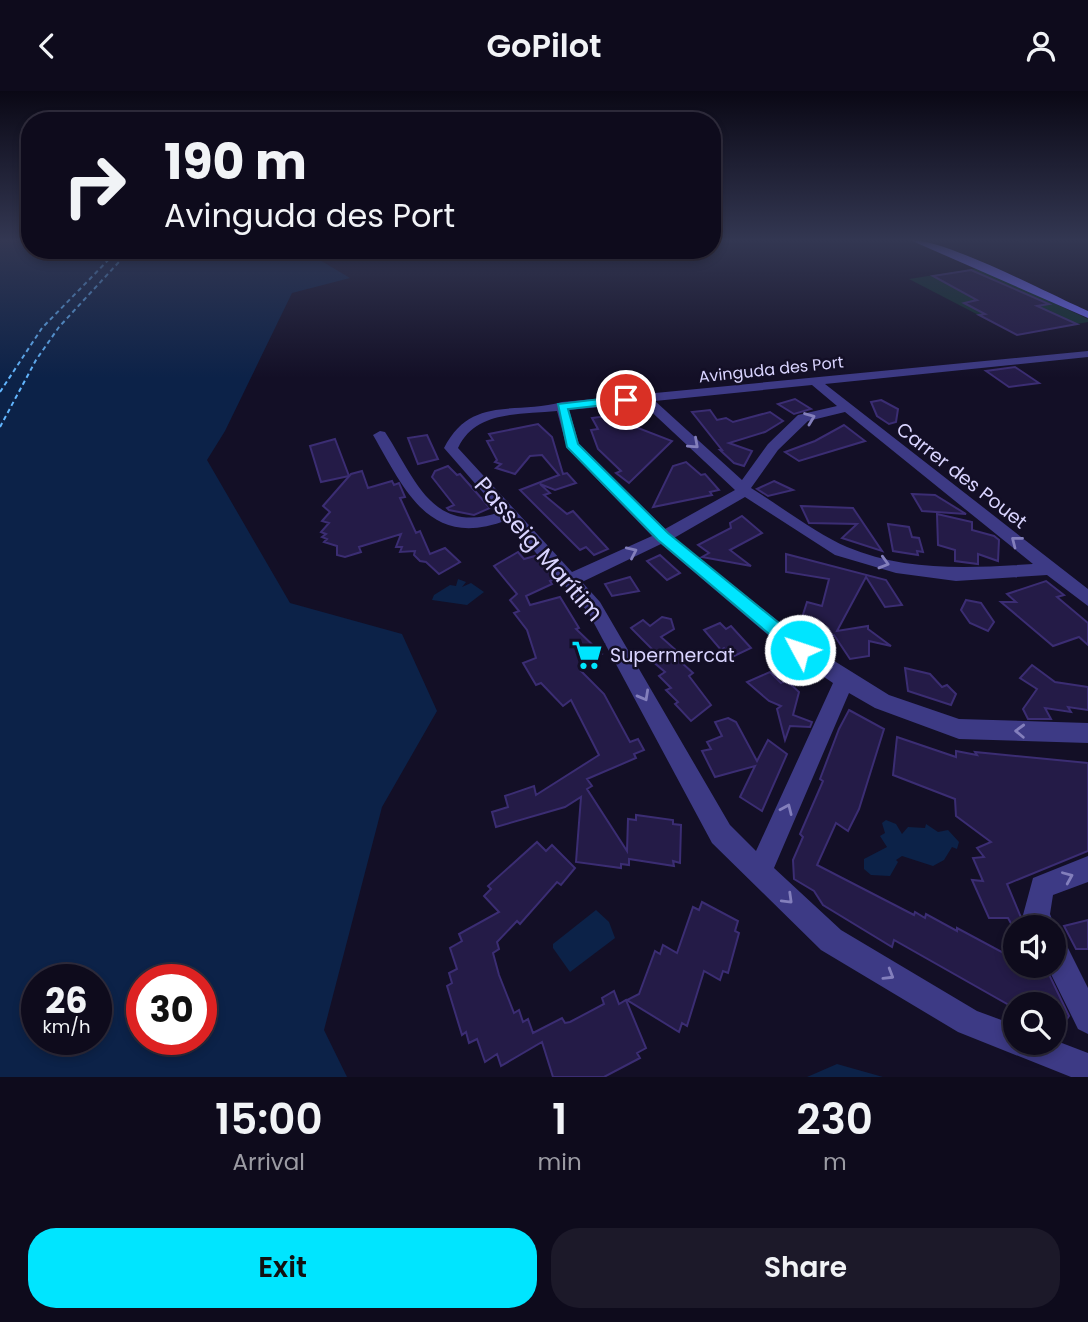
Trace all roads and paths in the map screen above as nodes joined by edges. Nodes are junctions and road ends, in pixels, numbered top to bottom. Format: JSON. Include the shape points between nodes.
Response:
{"nodes":[{"id":1,"x":1024,"y":286,"type":"edge"},
{"id":2,"x":1088,"y":315,"type":"edge"},
{"id":3,"x":1088,"y":354,"type":"edge"},
{"id":4,"x":814,"y":381,"type":"junction"},
{"id":5,"x":643,"y":398,"type":"junction"},
{"id":6,"x":562,"y":406,"type":"junction"},
{"id":7,"x":845,"y":408,"type":"junction"},
{"id":8,"x":460,"y":428,"type":"joint"},
{"id":9,"x":380,"y":435,"type":"dead end"},
{"id":10,"x":744,"y":490,"type":"junction"},
{"id":11,"x":510,"y":513,"type":"junction"},
{"id":12,"x":663,"y":537,"type":"junction"},
{"id":13,"x":1052,"y":569,"type":"junction"},
{"id":14,"x":570,"y":580,"type":"junction"},
{"id":15,"x":1088,"y":599,"type":"edge"},
{"id":16,"x":844,"y":680,"type":"junction"},
{"id":17,"x":1088,"y":733,"type":"edge"},
{"id":18,"x":1088,"y":869,"type":"edge"},
{"id":19,"x":760,"y":871,"type":"junction"},
{"id":20,"x":1036,"y":915,"type":"edge"},
{"id":21,"x":1066,"y":974,"type":"edge"},
{"id":22,"x":1088,"y":1019,"type":"edge"},
{"id":23,"x":1003,"y":1035,"type":"edge"},
{"id":24,"x":1054,"y":1055,"type":"edge"},
{"id":25,"x":1088,"y":1068,"type":"edge"}],
"edges":[{"from":1,"to":2,"type":"street"},
{"from":3,"to":4,"type":"street","name":"Avinguda des Port"},
{"from":4,"to":5,"type":"street","name":"Avinguda des Port"},
{"from":4,"to":7,"type":"street","name":"Carrer des Pouet"},
{"from":5,"to":6,"type":"street","name":"Avinguda des Port"},
{"from":5,"to":10,"type":"street","one_way":true},
{"from":6,"to":8,"type":"street","name":"Avinguda des Port","via":[[476,419]]},
{"from":6,"to":12,"type":"street","via":[[572,445]]},
{"from":10,"to":7,"type":"street","one_way":true,"via":[[773,447],[803,418]]},
{"from":13,"to":7,"type":"street","name":"Carrer des Pouet","one_way":true},
{"from":8,"to":11,"type":"street","name":"Passeig Marítim","via":[[451,448]]},
{"from":9,"to":11,"type":"street","via":[[426,506],[442,519],[475,526]]},
{"from":10,"to":12,"type":"street"},
{"from":10,"to":13,"type":"street","one_way":true,"via":[[841,551],[896,567],[956,575]]},
{"from":11,"to":14,"type":"street","name":"Passeig Marítim"},
{"from":14,"to":12,"type":"street","one_way":true},
{"from":12,"to":16,"type":"street","via":[[800,650]]},
{"from":13,"to":15,"type":"street","name":"Carrer des Pouet"},
{"from":14,"to":19,"type":"street","name":"Passeig Marítim","one_way":true,"via":[[594,607],[722,834]]},
{"from":17,"to":16,"type":"street","one_way":true,"via":[[959,729],[882,702]]},
{"from":19,"to":16,"type":"street","one_way":true},
{"from":20,"to":18,"type":"street","one_way":true,"via":[[1042,887]]},
{"from":19,"to":23,"type":"street","name":"Passeig Marítim","one_way":true,"via":[[831,940],[968,1022]]},
{"from":21,"to":22,"type":"street"},
{"from":24,"to":25,"type":"street"}]}
